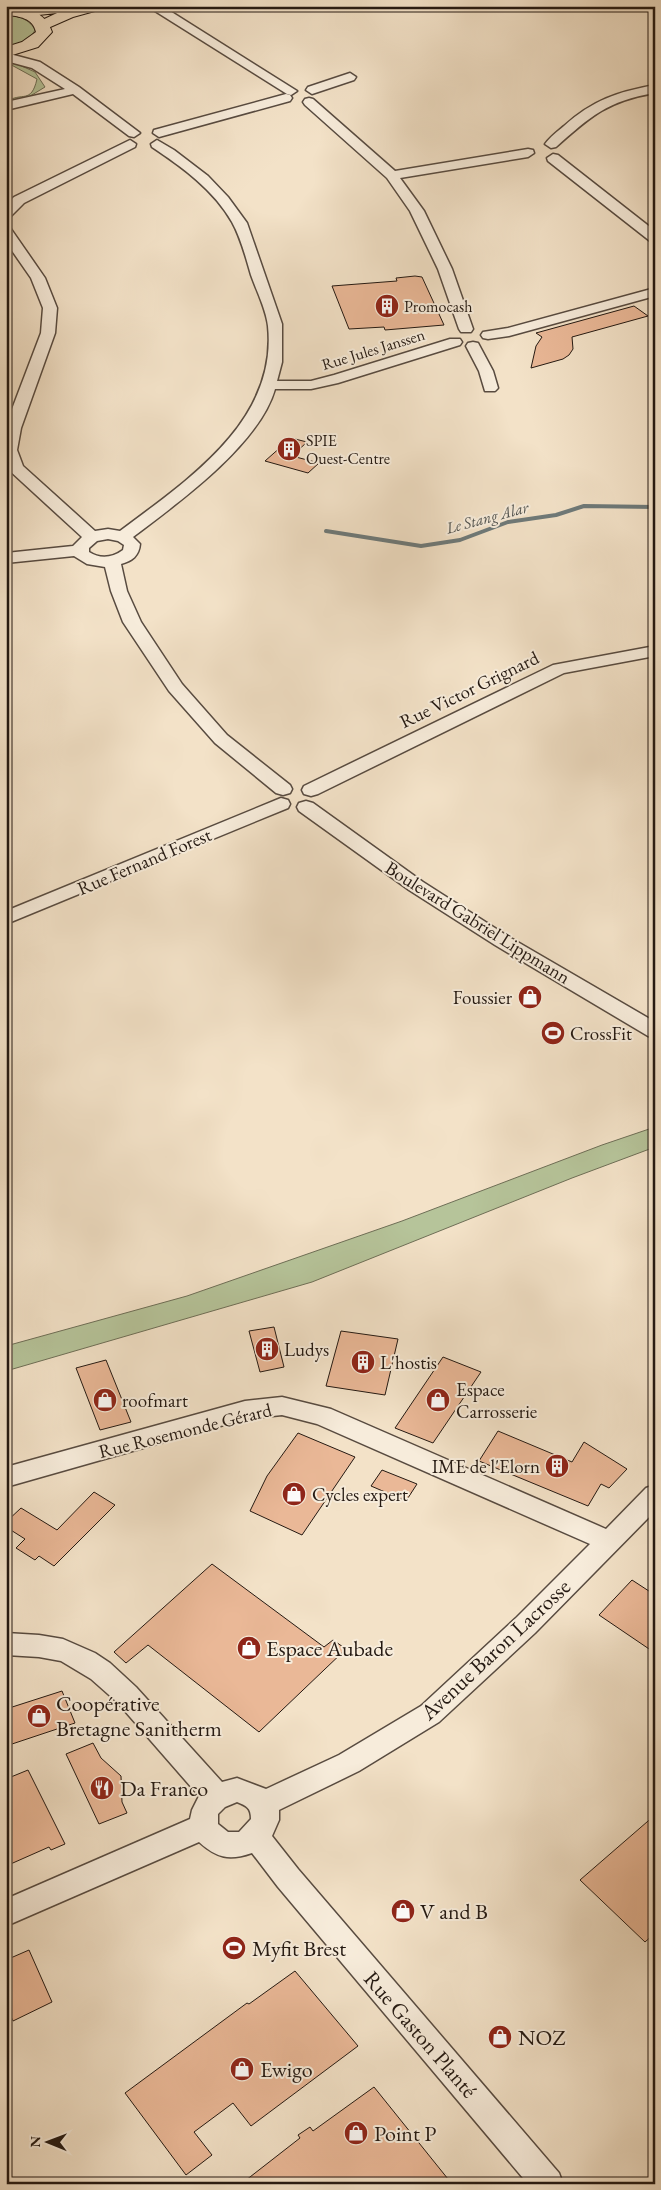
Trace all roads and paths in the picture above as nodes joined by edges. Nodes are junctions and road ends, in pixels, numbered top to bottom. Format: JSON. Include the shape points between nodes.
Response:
{"nodes":[{"id":1,"x":68,"y":6,"type":"edge"},
{"id":2,"x":97,"y":6,"type":"edge"},
{"id":3,"x":153,"y":6,"type":"edge"},
{"id":4,"x":13,"y":11,"type":"edge"},
{"id":5,"x":43,"y":25,"type":"junction"},
{"id":6,"x":29,"y":46,"type":"junction"},
{"id":7,"x":6,"y":52,"type":"edge"},
{"id":8,"x":6,"y":57,"type":"edge"},
{"id":9,"x":41,"y":68,"type":"junction"},
{"id":10,"x":350,"y":77,"type":"dead end"},
{"id":11,"x":73,"y":89,"type":"junction"},
{"id":12,"x":655,"y":89,"type":"edge"},
{"id":13,"x":289,"y":94,"type":"junction"},
{"id":14,"x":42,"y":95,"type":"junction"},
{"id":15,"x":310,"y":96,"type":"junction"},
{"id":16,"x":90,"y":101,"type":"junction"},
{"id":17,"x":6,"y":106,"type":"edge"},
{"id":18,"x":144,"y":141,"type":"junction"},
{"id":19,"x":551,"y":144,"type":"junction"},
{"id":20,"x":528,"y":153,"type":"junction"},
{"id":21,"x":553,"y":158,"type":"junction"},
{"id":22,"x":392,"y":175,"type":"junction"},
{"id":23,"x":6,"y":213,"type":"edge"},
{"id":24,"x":6,"y":232,"type":"edge"},
{"id":25,"x":651,"y":232,"type":"edge"},
{"id":26,"x":655,"y":292,"type":"edge"},
{"id":27,"x":466,"y":329,"type":"junction"},
{"id":28,"x":488,"y":335,"type":"junction"},
{"id":29,"x":455,"y":342,"type":"junction"},
{"id":30,"x":473,"y":346,"type":"junction"},
{"id":31,"x":270,"y":385,"type":"junction"},
{"id":32,"x":490,"y":388,"type":"dead end"},
{"id":33,"x":92,"y":537,"type":"junction"},
{"id":34,"x":123,"y":537,"type":"junction"},
{"id":35,"x":80,"y":550,"type":"junction"},
{"id":36,"x":6,"y":558,"type":"edge"},
{"id":37,"x":112,"y":562,"type":"junction"},
{"id":38,"x":655,"y":652,"type":"edge"},
{"id":39,"x":282,"y":796,"type":"junction"},
{"id":40,"x":308,"y":798,"type":"junction"},
{"id":41,"x":6,"y":918,"type":"edge"},
{"id":42,"x":655,"y":1031,"type":"edge"},
{"id":43,"x":6,"y":1477,"type":"edge"},
{"id":44,"x":655,"y":1495,"type":"edge"},
{"id":45,"x":609,"y":1540,"type":"junction"},
{"id":46,"x":6,"y":1644,"type":"edge"},
{"id":47,"x":217,"y":1796,"type":"junction"},
{"id":48,"x":263,"y":1804,"type":"junction"},
{"id":49,"x":205,"y":1826,"type":"junction"},
{"id":50,"x":256,"y":1838,"type":"junction"},
{"id":51,"x":6,"y":1913,"type":"edge"},
{"id":52,"x":548,"y":2184,"type":"edge"}],
"edges":[{"from":1,"to":4,"type":"main road","via":[[36,12]]},
{"from":2,"to":5,"type":"main road"},
{"from":3,"to":13,"type":"street"},
{"from":4,"to":5,"type":"main road"},
{"from":5,"to":6,"type":"main road","via":[[44,32],[40,38]]},
{"from":6,"to":7,"type":"main road"},
{"from":6,"to":9,"type":"street","via":[[29,54]]},
{"from":8,"to":9,"type":"street"},
{"from":9,"to":11,"type":"street"},
{"from":9,"to":14,"type":"street","via":[[52,81],[52,86]]},
{"from":10,"to":15,"type":"street"},
{"from":11,"to":14,"type":"street"},
{"from":11,"to":16,"type":"street"},
{"from":12,"to":19,"type":"street","via":[[605,102]]},
{"from":13,"to":15,"type":"street","via":[[294,101]]},
{"from":13,"to":18,"type":"street"},
{"from":14,"to":16,"type":"street"},
{"from":14,"to":17,"type":"street"},
{"from":15,"to":22,"type":"street"},
{"from":16,"to":18,"type":"street"},
{"from":18,"to":23,"type":"street","via":[[19,200]]},
{"from":18,"to":31,"type":"street","via":[[192,169],[232,210],[240,223],[275,326],[276,358]]},
{"from":19,"to":20,"type":"street","via":[[532,146]]},
{"from":19,"to":21,"type":"street","via":[[564,151]]},
{"from":20,"to":21,"type":"street","via":[[538,158]]},
{"from":20,"to":22,"type":"street"},
{"from":21,"to":25,"type":"street"},
{"from":22,"to":27,"type":"street","via":[[417,211],[445,269]]},
{"from":24,"to":33,"type":"street","via":[[38,278],[50,308],[48,333],[13,428],[9,450],[16,468]]},
{"from":26,"to":28,"type":"street"},
{"from":27,"to":28,"type":"street","via":[[483,331]]},
{"from":27,"to":29,"type":"street","via":[[452,336]]},
{"from":28,"to":30,"type":"street","via":[[485,344]]},
{"from":29,"to":30,"type":"street"},
{"from":29,"to":31,"type":"street","name":"Rue Jules Janssen","via":[[338,380]]},
{"from":30,"to":32,"type":"street","via":[[486,371]]},
{"from":31,"to":34,"type":"street","via":[[253,418],[217,462]]},
{"from":33,"to":34,"type":"street","via":[[108,534]]},
{"from":33,"to":35,"type":"street","via":[[83,542]]},
{"from":34,"to":37,"type":"street","via":[[132,544],[131,552]]},
{"from":35,"to":36,"type":"street"},
{"from":35,"to":37,"type":"street","via":[[91,560]]},
{"from":37,"to":39,"type":"street","via":[[132,622],[175,687],[221,738]]},
{"from":38,"to":40,"type":"street","name":"Rue Victor Grignard","via":[[559,669]]},
{"from":39,"to":40,"type":"street","via":[[300,786]]},
{"from":39,"to":41,"type":"street","name":"Rue Fernand Forest"},
{"from":40,"to":42,"type":"street","name":"Boulevard Gabriel Lippmann","via":[[424,891]]},
{"from":43,"to":45,"type":"street","name":"Rue Rosemonde Gérard","via":[[245,1410],[282,1406],[322,1416]]},
{"from":44,"to":45,"type":"street","name":"Avenue Baron Lacrosse"},
{"from":45,"to":48,"type":"street","name":"Avenue Baron Lacrosse","via":[[526,1626],[430,1714],[349,1763]]},
{"from":46,"to":47,"type":"street","via":[[34,1645],[69,1652],[93,1665],[123,1689]]},
{"from":47,"to":48,"type":"street","via":[[237,1790],[247,1792]]},
{"from":47,"to":49,"type":"street","via":[[206,1810]]},
{"from":48,"to":50,"type":"street","via":[[265,1822]]},
{"from":49,"to":50,"type":"street","via":[[222,1843],[240,1845]]},
{"from":49,"to":51,"type":"street"},
{"from":50,"to":52,"type":"street","name":"Rue Gaston Planté"}]}
